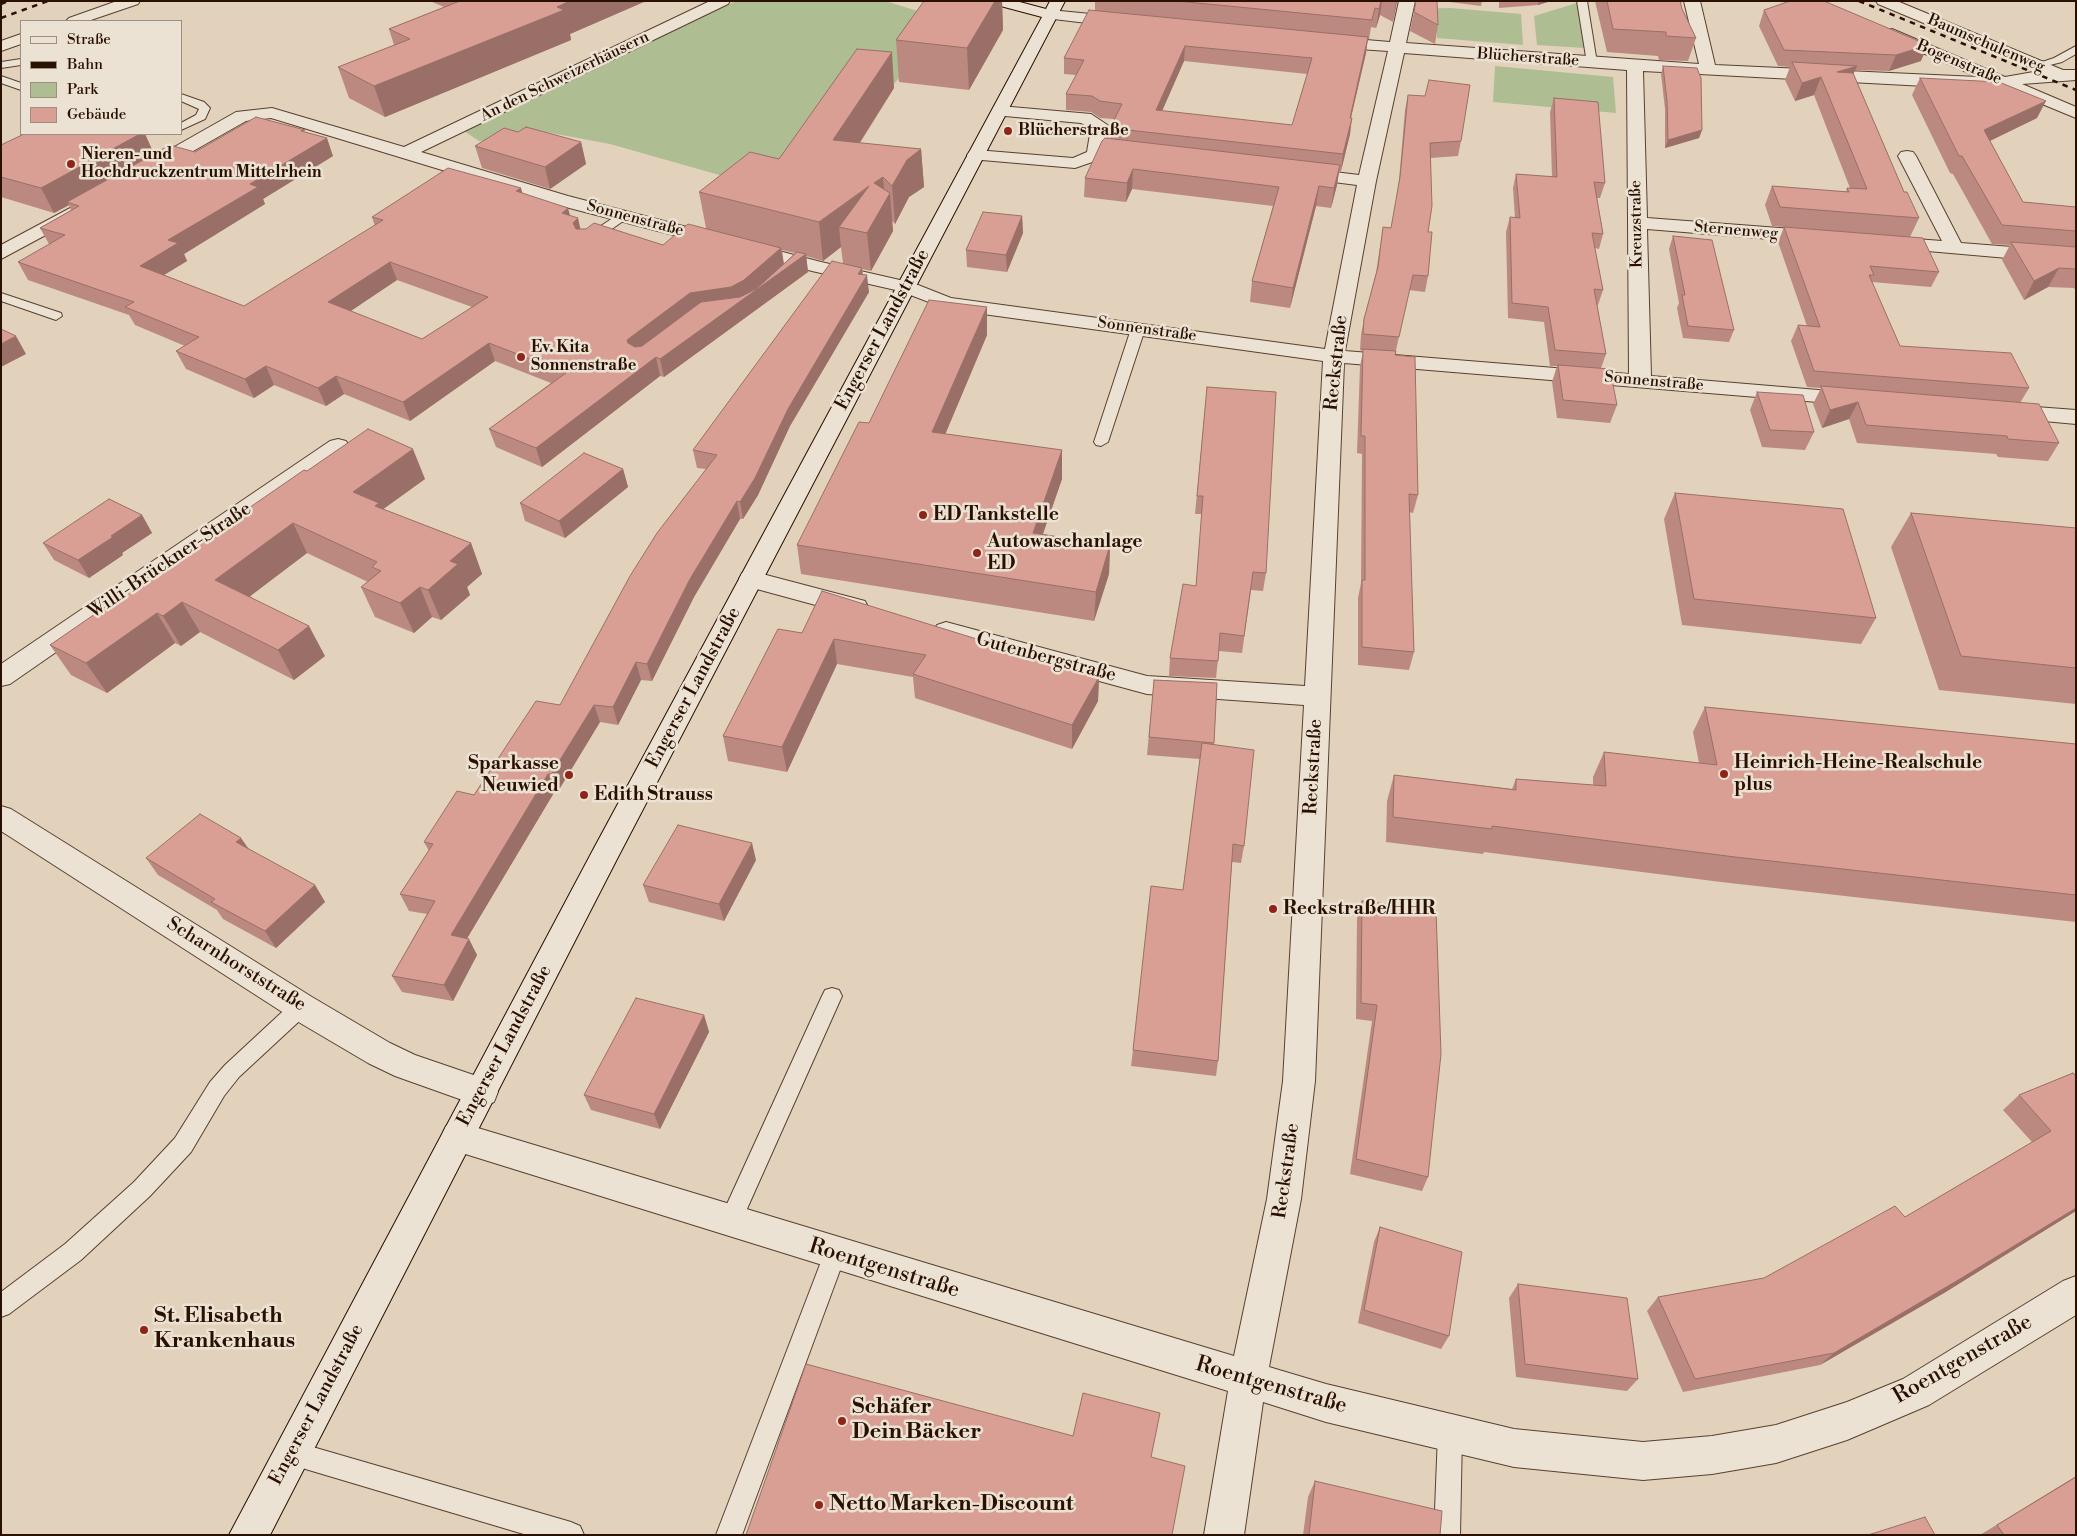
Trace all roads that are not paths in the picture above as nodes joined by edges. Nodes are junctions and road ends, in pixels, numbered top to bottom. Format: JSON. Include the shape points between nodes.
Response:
{"nodes":[{"id":1,"x":133,"y":1,"type":"edge"},
{"id":2,"x":723,"y":1,"type":"edge"},
{"id":3,"x":998,"y":1,"type":"edge"},
{"id":4,"x":1407,"y":1,"type":"edge"},
{"id":5,"x":1582,"y":1,"type":"edge"},
{"id":6,"x":1692,"y":1,"type":"edge"},
{"id":7,"x":1883,"y":1,"type":"edge"},
{"id":8,"x":1054,"y":8,"type":"edge"},
{"id":9,"x":77,"y":20,"type":"edge"},
{"id":10,"x":1138,"y":24,"type":"edge"},
{"id":11,"x":1876,"y":27,"type":"edge"},
{"id":12,"x":20,"y":39,"type":"edge"},
{"id":13,"x":1315,"y":41,"type":"edge"},
{"id":14,"x":1,"y":46,"type":"edge"},
{"id":15,"x":1398,"y":49,"type":"junction"},
{"id":16,"x":2076,"y":49,"type":"edge"},
{"id":17,"x":20,"y":62,"type":"edge"},
{"id":18,"x":1592,"y":63,"type":"junction"},
{"id":19,"x":1,"y":65,"type":"edge"},
{"id":20,"x":2038,"y":65,"type":"junction"},
{"id":21,"x":1635,"y":66,"type":"junction"},
{"id":22,"x":1708,"y":69,"type":"junction"},
{"id":23,"x":2071,"y":76,"type":"edge"},
{"id":24,"x":1,"y":79,"type":"edge"},
{"id":25,"x":2002,"y":82,"type":"junction"},
{"id":26,"x":20,"y":87,"type":"edge"},
{"id":27,"x":182,"y":97,"type":"edge"},
{"id":28,"x":1000,"y":111,"type":"junction"},
{"id":29,"x":2076,"y":113,"type":"edge"},
{"id":30,"x":182,"y":126,"type":"edge"},
{"id":31,"x":1097,"y":150,"type":"junction"},
{"id":32,"x":406,"y":153,"type":"junction"},
{"id":33,"x":976,"y":155,"type":"junction"},
{"id":34,"x":1150,"y":156,"type":"edge"},
{"id":35,"x":1907,"y":156,"type":"dead end"},
{"id":36,"x":1288,"y":172,"type":"edge"},
{"id":37,"x":137,"y":176,"type":"edge"},
{"id":38,"x":1367,"y":180,"type":"junction"},
{"id":39,"x":86,"y":205,"type":"edge"},
{"id":40,"x":622,"y":216,"type":"junction"},
{"id":41,"x":1636,"y":223,"type":"junction"},
{"id":42,"x":1839,"y":239,"type":"edge"},
{"id":43,"x":585,"y":242,"type":"edge"},
{"id":44,"x":1868,"y":242,"type":"edge"},
{"id":45,"x":1955,"y":248,"type":"junction"},
{"id":46,"x":1,"y":253,"type":"edge"},
{"id":47,"x":2076,"y":258,"type":"edge"},
{"id":48,"x":906,"y":287,"type":"junction"},
{"id":49,"x":1,"y":297,"type":"edge"},
{"id":50,"x":56,"y":316,"type":"dead end"},
{"id":51,"x":1138,"y":329,"type":"junction"},
{"id":52,"x":1334,"y":356,"type":"junction"},
{"id":53,"x":1640,"y":381,"type":"junction"},
{"id":54,"x":1878,"y":401,"type":"edge"},
{"id":55,"x":1987,"y":410,"type":"edge"},
{"id":56,"x":2076,"y":417,"type":"edge"},
{"id":57,"x":1101,"y":442,"type":"dead end"},
{"id":58,"x":338,"y":446,"type":"dead end"},
{"id":59,"x":751,"y":579,"type":"junction"},
{"id":60,"x":877,"y":612,"type":"edge"},
{"id":61,"x":925,"y":625,"type":"edge"},
{"id":62,"x":1,"y":677,"type":"edge"},
{"id":63,"x":1318,"y":696,"type":"junction"},
{"id":64,"x":1,"y":817,"type":"edge"},
{"id":65,"x":832,"y":996,"type":"dead end"},
{"id":66,"x":301,"y":1007,"type":"junction"},
{"id":67,"x":482,"y":1092,"type":"junction"},
{"id":68,"x":458,"y":1137,"type":"junction"},
{"id":69,"x":730,"y":1222,"type":"junction"},
{"id":70,"x":835,"y":1254,"type":"junction"},
{"id":71,"x":2076,"y":1294,"type":"edge"},
{"id":72,"x":4,"y":1300,"type":"edge"},
{"id":73,"x":1248,"y":1380,"type":"junction"},
{"id":74,"x":1450,"y":1434,"type":"junction"},
{"id":75,"x":292,"y":1453,"type":"junction"},
{"id":76,"x":249,"y":1535,"type":"edge"},
{"id":77,"x":570,"y":1535,"type":"edge"},
{"id":78,"x":729,"y":1535,"type":"edge"},
{"id":79,"x":1224,"y":1535,"type":"edge"},
{"id":80,"x":1447,"y":1535,"type":"edge"}],
"edges":[{"from":1,"to":9,"type":"street"},
{"from":2,"to":32,"type":"street","name":"An den Schweizerhäusern"},
{"from":3,"to":8,"type":"street"},
{"from":4,"to":15,"type":"street","name":"Reckstraße"},
{"from":5,"to":18,"type":"lane"},
{"from":6,"to":22,"type":"street"},
{"from":7,"to":20,"type":"street","name":"Baumschulenweg"},
{"from":8,"to":10,"type":"street"},
{"from":8,"to":28,"type":"street","name":"Engerser Landstraße"},
{"from":11,"to":25,"type":"street","name":"Bogenstraße"},
{"from":12,"to":14,"type":"street"},
{"from":13,"to":15,"type":"street","name":"Blücherstraße"},
{"from":15,"to":18,"type":"street","name":"Blücherstraße"},
{"from":15,"to":38,"type":"street","name":"Reckstraße"},
{"from":16,"to":20,"type":"lane","via":[[2058,60]]},
{"from":17,"to":19,"type":"lane"},
{"from":18,"to":21,"type":"street","name":"Blücherstraße"},
{"from":20,"to":23,"type":"street","name":"Baumschulenweg"},
{"from":21,"to":22,"type":"street","name":"Blücherstraße"},
{"from":21,"to":41,"type":"street","name":"Kreuzstraße"},
{"from":22,"to":25,"type":"street","name":"Blücherstraße","via":[[1944,82]]},
{"from":23,"to":25,"type":"street","name":"Blücherstraße"},
{"from":24,"to":26,"type":"lane"},
{"from":25,"to":29,"type":"street","name":"Bogenstraße"},
{"from":27,"to":30,"type":"lane","via":[[205,108],[201,117]]},
{"from":28,"to":31,"type":"street","via":[[1085,118],[1100,126]]},
{"from":28,"to":33,"type":"street","name":"Engerser Landstraße"},
{"from":31,"to":33,"type":"street","via":[[1095,155],[1075,163]]},
{"from":31,"to":34,"type":"street"},
{"from":32,"to":37,"type":"street","name":"Sonnenstraße","via":[[272,113],[242,116]]},
{"from":32,"to":40,"type":"street","name":"Sonnenstraße"},
{"from":33,"to":48,"type":"street","name":"Engerser Landstraße"},
{"from":35,"to":45,"type":"street"},
{"from":36,"to":38,"type":"street"},
{"from":38,"to":52,"type":"street","name":"Reckstraße"},
{"from":39,"to":46,"type":"street"},
{"from":40,"to":43,"type":"lane"},
{"from":40,"to":48,"type":"street","name":"Sonnenstraße","via":[[792,268]]},
{"from":41,"to":42,"type":"street","name":"Sternenweg"},
{"from":41,"to":53,"type":"street","name":"Kreuzstraße"},
{"from":44,"to":45,"type":"street"},
{"from":45,"to":47,"type":"street"},
{"from":48,"to":51,"type":"street","name":"Sonnenstraße","via":[[947,303]]},
{"from":48,"to":59,"type":"street","name":"Engerser Landstraße"},
{"from":49,"to":50,"type":"lane"},
{"from":51,"to":52,"type":"street","name":"Sonnenstraße"},
{"from":51,"to":57,"type":"lane"},
{"from":52,"to":53,"type":"street","name":"Sonnenstraße"},
{"from":52,"to":63,"type":"street","name":"Reckstraße"},
{"from":53,"to":54,"type":"street","name":"Sonnenstraße"},
{"from":55,"to":56,"type":"street"},
{"from":58,"to":62,"type":"street","name":"Willi-Brückner-Straße"},
{"from":59,"to":60,"type":"street"},
{"from":59,"to":67,"type":"street","name":"Engerser Landstraße"},
{"from":61,"to":63,"type":"street","name":"Gutenbergstraße","via":[[1147,684]]},
{"from":63,"to":73,"type":"street","name":"Reckstraße","via":[[1299,1081],[1284,1199]]},
{"from":64,"to":66,"type":"street","name":"Scharnhorststraße"},
{"from":65,"to":69,"type":"lane"},
{"from":66,"to":67,"type":"street","name":"Scharnhorststraße","via":[[406,1066]]},
{"from":66,"to":72,"type":"lane","via":[[246,1057],[217,1089],[183,1145],[166,1165],[73,1252]]},
{"from":67,"to":68,"type":"street","name":"Engerser Landstraße"},
{"from":68,"to":69,"type":"street","name":"Roentgenstraße"},
{"from":68,"to":75,"type":"street","name":"Engerser Landstraße"},
{"from":69,"to":70,"type":"street","name":"Roentgenstraße"},
{"from":70,"to":73,"type":"street","name":"Roentgenstraße"},
{"from":70,"to":78,"type":"lane"},
{"from":71,"to":74,"type":"street","name":"Roentgenstraße","via":[[1916,1392],[1847,1421],[1776,1444],[1712,1455],[1643,1461],[1514,1448]]},
{"from":73,"to":74,"type":"street","name":"Roentgenstraße"},
{"from":73,"to":79,"type":"street","name":"Reckstraße"},
{"from":74,"to":80,"type":"lane"},
{"from":75,"to":76,"type":"street","name":"Engerser Landstraße"},
{"from":75,"to":77,"type":"lane"}]}
